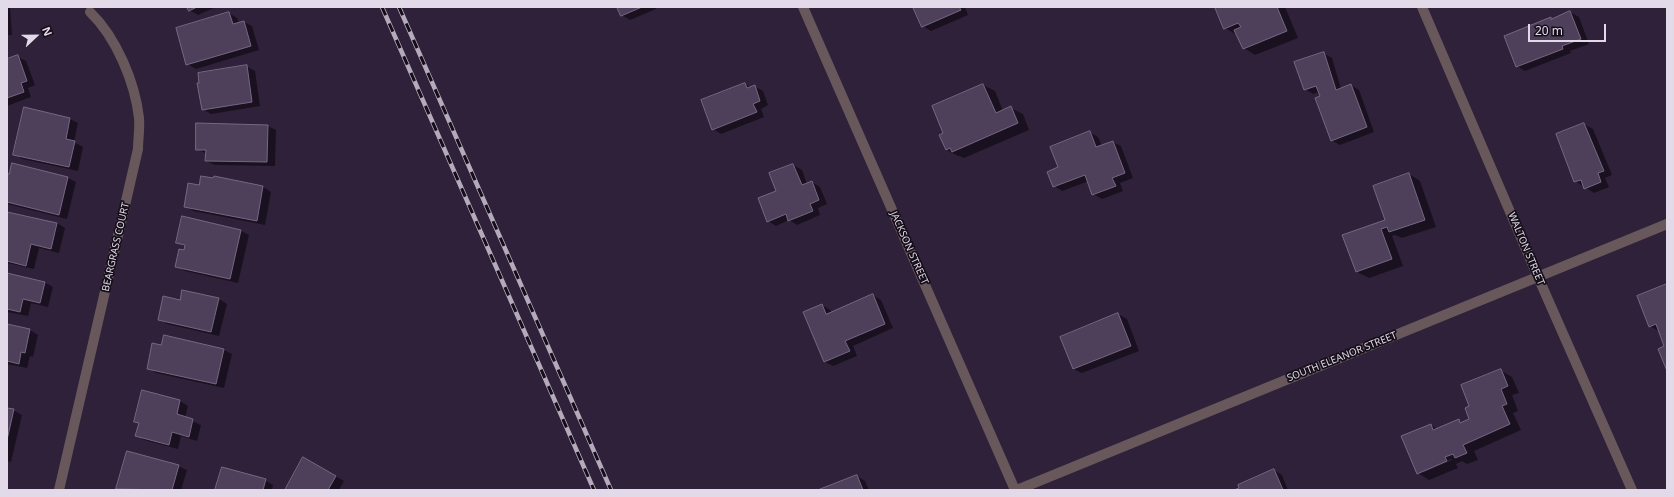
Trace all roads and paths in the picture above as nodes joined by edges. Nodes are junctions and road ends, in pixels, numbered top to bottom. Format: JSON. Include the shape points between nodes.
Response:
{"nodes":[{"id":1,"x":803,"y":7,"type":"edge"},
{"id":2,"x":1422,"y":7,"type":"edge"},
{"id":3,"x":90,"y":12,"type":"dead end"},
{"id":4,"x":1667,"y":224,"type":"edge"},
{"id":5,"x":1538,"y":277,"type":"junction"},
{"id":6,"x":59,"y":490,"type":"edge"},
{"id":7,"x":1016,"y":490,"type":"edge"},
{"id":8,"x":1632,"y":490,"type":"edge"}],
"edges":[{"from":1,"to":7,"type":"street","name":"JACKSON STREET"},
{"from":2,"to":5,"type":"street","name":"WALTON STREET"},
{"from":3,"to":6,"type":"street","name":"BEARGRASS COURT","via":[[118,50],[134,92],[139,119],[138,149]]},
{"from":4,"to":5,"type":"street","name":"SOUTH ELEANOR STREET"},
{"from":5,"to":7,"type":"street","name":"SOUTH ELEANOR STREET"},
{"from":5,"to":8,"type":"street","name":"WALTON STREET"}]}
